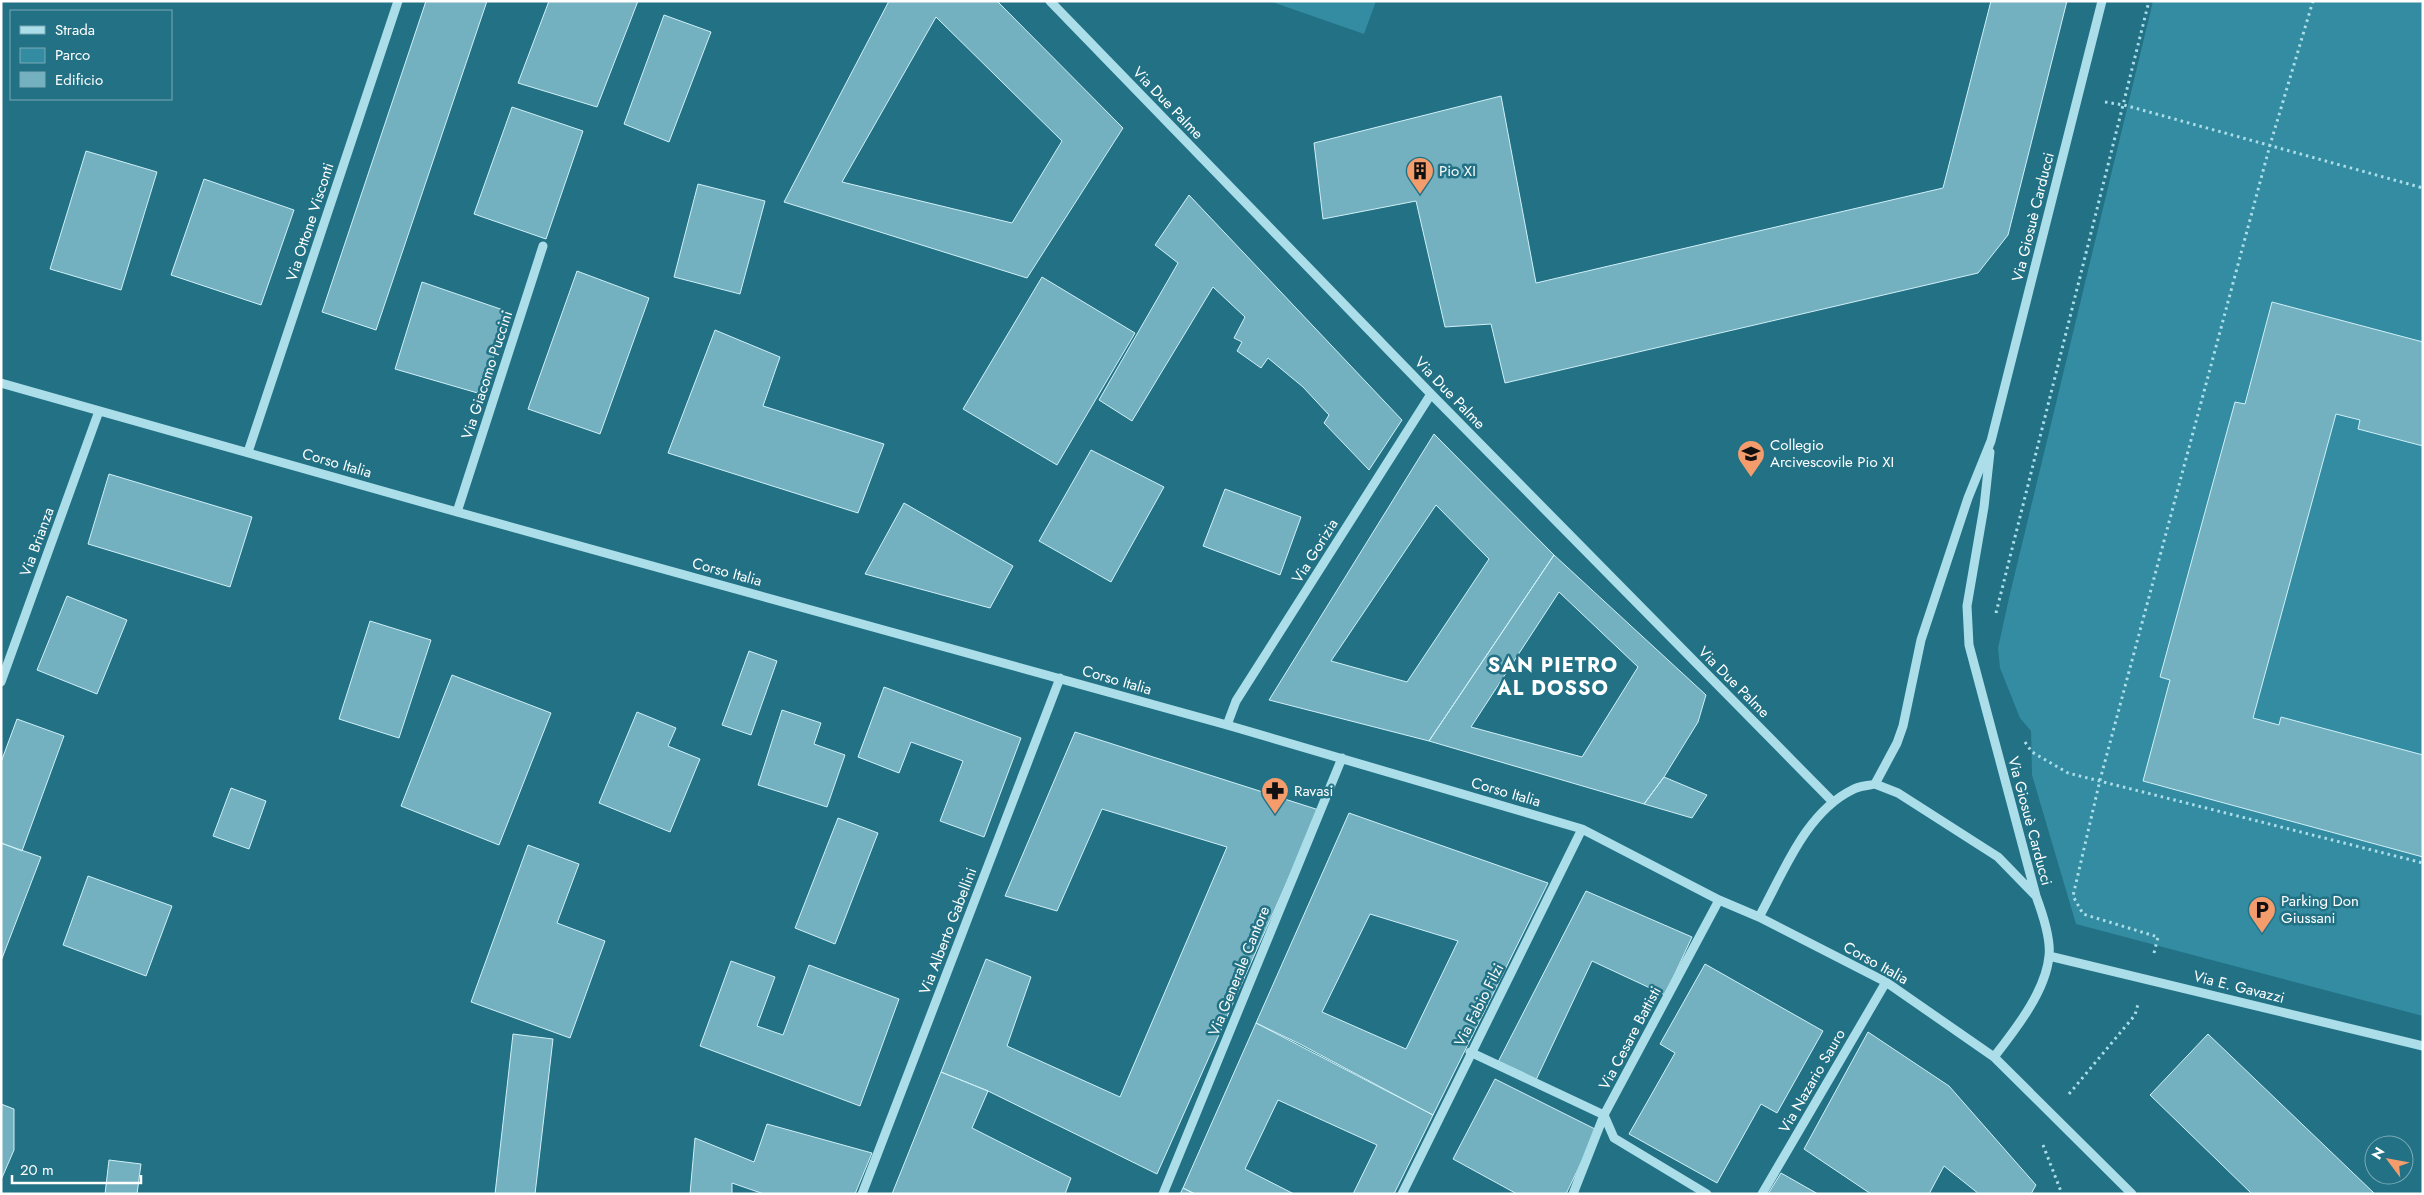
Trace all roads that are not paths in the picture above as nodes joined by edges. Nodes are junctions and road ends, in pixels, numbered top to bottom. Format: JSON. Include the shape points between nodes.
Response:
{"nodes":[{"id":1,"x":398,"y":1,"type":"edge"},
{"id":2,"x":1050,"y":1,"type":"edge"},
{"id":3,"x":2102,"y":1,"type":"edge"},
{"id":4,"x":543,"y":246,"type":"dead end"},
{"id":5,"x":1,"y":383,"type":"edge"},
{"id":6,"x":1431,"y":394,"type":"junction"},
{"id":7,"x":98,"y":411,"type":"junction"},
{"id":8,"x":1991,"y":440,"type":"junction"},
{"id":9,"x":248,"y":452,"type":"junction"},
{"id":10,"x":457,"y":512,"type":"junction"},
{"id":11,"x":1060,"y":678,"type":"junction"},
{"id":12,"x":1,"y":682,"type":"edge"},
{"id":13,"x":1227,"y":725,"type":"junction"},
{"id":14,"x":1342,"y":758,"type":"junction"},
{"id":15,"x":1875,"y":784,"type":"junction"},
{"id":16,"x":1834,"y":802,"type":"junction"},
{"id":17,"x":1582,"y":829,"type":"junction"},
{"id":18,"x":2036,"y":896,"type":"junction"},
{"id":19,"x":1720,"y":900,"type":"junction"},
{"id":20,"x":1759,"y":917,"type":"junction"},
{"id":21,"x":2049,"y":956,"type":"junction"},
{"id":22,"x":1886,"y":982,"type":"junction"},
{"id":23,"x":2423,"y":1046,"type":"edge"},
{"id":24,"x":1470,"y":1052,"type":"junction"},
{"id":25,"x":1994,"y":1057,"type":"junction"},
{"id":26,"x":1604,"y":1115,"type":"junction"},
{"id":27,"x":862,"y":1194,"type":"edge"},
{"id":28,"x":1163,"y":1194,"type":"edge"},
{"id":29,"x":1402,"y":1194,"type":"edge"},
{"id":30,"x":1574,"y":1194,"type":"edge"},
{"id":31,"x":1707,"y":1194,"type":"edge"},
{"id":32,"x":1762,"y":1194,"type":"edge"},
{"id":33,"x":2132,"y":1194,"type":"edge"}],
"edges":[{"from":1,"to":9,"type":"street","name":"Via Ottone Visconti"},
{"from":2,"to":6,"type":"street","name":"Via Due Palme"},
{"from":3,"to":8,"type":"street","name":"Via Giosuè Carducci"},
{"from":4,"to":10,"type":"street","name":"Via Giacomo Puccini"},
{"from":5,"to":7,"type":"street","name":"Corso Italia"},
{"from":6,"to":13,"type":"street","name":"Via Gorizia","via":[[1236,701]]},
{"from":6,"to":16,"type":"street","name":"Via Due Palme"},
{"from":7,"to":9,"type":"street","name":"Corso Italia"},
{"from":7,"to":12,"type":"street","name":"Via Brianza"},
{"from":8,"to":15,"type":"street","name":"Via Giosuè Carducci","via":[[1968,498],[1921,640],[1903,726]]},
{"from":8,"to":18,"type":"street","name":"Via Giosuè Carducci","via":[[1984,507],[1967,606],[1969,645]]},
{"from":9,"to":10,"type":"street","name":"Corso Italia"},
{"from":10,"to":11,"type":"street","name":"Corso Italia"},
{"from":11,"to":13,"type":"street","name":"Corso Italia"},
{"from":11,"to":27,"type":"street","name":"Via Alberto Gabellini"},
{"from":13,"to":14,"type":"street","name":"Corso Italia"},
{"from":14,"to":17,"type":"street","name":"Corso Italia"},
{"from":14,"to":28,"type":"street","name":"Via Generale Cantore"},
{"from":15,"to":16,"type":"street","via":[[1853,789]]},
{"from":15,"to":18,"type":"street","name":"Via Giosuè Carducci","via":[[1898,793],[1998,857]]},
{"from":16,"to":20,"type":"street","via":[[1812,824],[1795,850]]},
{"from":17,"to":19,"type":"street","name":"Corso Italia"},
{"from":17,"to":24,"type":"street","name":"Via Fabio Filzi"},
{"from":18,"to":21,"type":"street","via":[[2043,915]]},
{"from":19,"to":20,"type":"street","name":"Corso Italia"},
{"from":19,"to":26,"type":"street","name":"Via Cesare Battisti"},
{"from":20,"to":22,"type":"street","name":"Corso Italia"},
{"from":21,"to":23,"type":"street","name":"Via E. Gavazzi"},
{"from":21,"to":25,"type":"street","via":[[2038,993],[2015,1031]]},
{"from":22,"to":25,"type":"street","name":"Corso Italia"},
{"from":22,"to":32,"type":"street","name":"Via Nazario Sauro"},
{"from":24,"to":26,"type":"street"},
{"from":24,"to":29,"type":"street","name":"Via Fabio Filzi"},
{"from":25,"to":33,"type":"street","name":"Corso Italia"},
{"from":26,"to":30,"type":"street","name":"Via Cesare Battisti"},
{"from":26,"to":31,"type":"street","via":[[1614,1138]]}]}
